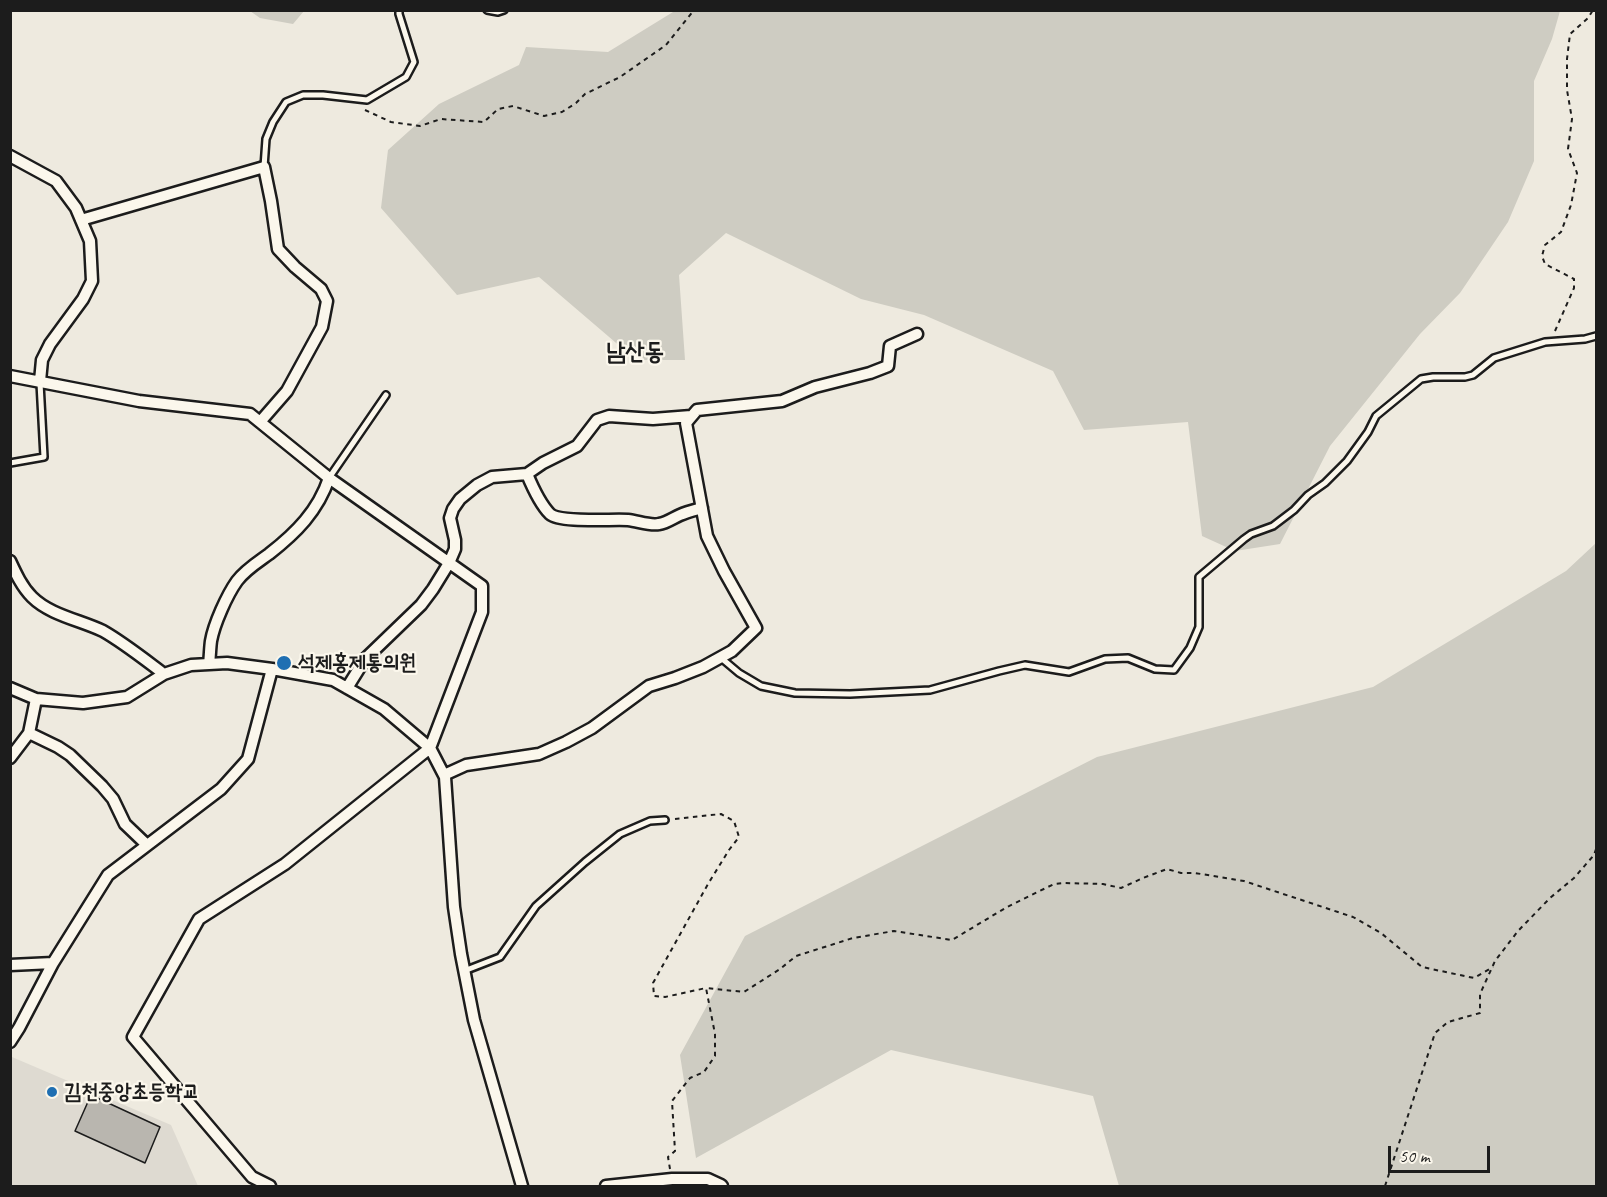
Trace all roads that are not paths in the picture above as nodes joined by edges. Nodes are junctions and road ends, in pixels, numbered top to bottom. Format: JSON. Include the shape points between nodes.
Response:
{"nodes":[{"id":1,"x":399,"y":10,"type":"edge"},
{"id":2,"x":487,"y":10,"type":"edge"},
{"id":3,"x":504,"y":10,"type":"edge"},
{"id":4,"x":10,"y":156,"type":"edge"},
{"id":5,"x":264,"y":167,"type":"junction"},
{"id":6,"x":81,"y":220,"type":"junction"},
{"id":7,"x":917,"y":334,"type":"dead end"},
{"id":8,"x":1596,"y":336,"type":"edge"},
{"id":9,"x":10,"y":376,"type":"edge"},
{"id":10,"x":40,"y":381,"type":"junction"},
{"id":11,"x":386,"y":395,"type":"dead end"},
{"id":12,"x":691,"y":417,"type":"junction"},
{"id":13,"x":260,"y":422,"type":"junction"},
{"id":14,"x":10,"y":463,"type":"edge"},
{"id":15,"x":527,"y":474,"type":"junction"},
{"id":16,"x":329,"y":478,"type":"junction"},
{"id":17,"x":702,"y":508,"type":"junction"},
{"id":18,"x":10,"y":561,"type":"edge"},
{"id":19,"x":449,"y":563,"type":"junction"},
{"id":20,"x":720,"y":657,"type":"junction"},
{"id":21,"x":209,"y":664,"type":"junction"},
{"id":22,"x":272,"y":669,"type":"junction"},
{"id":23,"x":164,"y":674,"type":"junction"},
{"id":24,"x":10,"y":688,"type":"edge"},
{"id":25,"x":347,"y":688,"type":"junction"},
{"id":26,"x":36,"y":699,"type":"junction"},
{"id":27,"x":29,"y":733,"type":"junction"},
{"id":28,"x":430,"y":748,"type":"junction"},
{"id":29,"x":10,"y":758,"type":"edge"},
{"id":30,"x":444,"y":776,"type":"junction"},
{"id":31,"x":665,"y":820,"type":"road end"},
{"id":32,"x":147,"y":845,"type":"junction"},
{"id":33,"x":53,"y":963,"type":"junction"},
{"id":34,"x":10,"y":965,"type":"edge"},
{"id":35,"x":464,"y":971,"type":"junction"},
{"id":36,"x":10,"y":1042,"type":"edge"},
{"id":37,"x":270,"y":1186,"type":"edge"},
{"id":38,"x":522,"y":1186,"type":"edge"},
{"id":39,"x":606,"y":1186,"type":"edge"},
{"id":40,"x":722,"y":1186,"type":"edge"}],
"edges":[{"from":1,"to":5,"type":"lane","via":[[414,62],[406,77],[367,100],[323,94],[303,95],[286,102],[266,139]]},
{"from":2,"to":3,"type":"lane"},
{"from":4,"to":6,"type":"street","via":[[56,181]]},
{"from":5,"to":6,"type":"street"},
{"from":5,"to":13,"type":"street","via":[[278,249],[321,289],[327,300],[322,327],[286,391]]},
{"from":6,"to":10,"type":"street","via":[[90,241],[92,281],[50,344],[42,360]]},
{"from":7,"to":12,"type":"street","via":[[890,346],[888,366],[870,373],[782,400],[697,410]]},
{"from":8,"to":20,"type":"lane","via":[[1545,342],[1494,358],[1473,375],[1433,376],[1412,385],[1376,417],[1347,461],[1325,483],[1273,526],[1244,539],[1200,577],[1199,627],[1174,670],[1155,669],[1128,658],[1105,659],[1069,672],[1025,665],[930,690],[795,693],[761,686]]},
{"from":9,"to":10,"type":"street"},
{"from":10,"to":13,"type":"street","via":[[139,401],[250,414]]},
{"from":10,"to":14,"type":"lane","via":[[44,458]]},
{"from":11,"to":16,"type":"lane"},
{"from":12,"to":15,"type":"street","via":[[609,416],[597,420],[577,446]]},
{"from":12,"to":17,"type":"street","via":[[686,423]]},
{"from":13,"to":16,"type":"street"},
{"from":15,"to":17,"type":"street","via":[[551,515],[559,518],[618,519],[656,525]]},
{"from":15,"to":19,"type":"street","via":[[492,477],[460,499],[450,518],[455,549]]},
{"from":16,"to":19,"type":"street"},
{"from":16,"to":21,"type":"street","via":[[312,513],[292,535],[237,580],[211,639]]},
{"from":17,"to":20,"type":"street","via":[[707,536],[756,628]]},
{"from":18,"to":23,"type":"street","via":[[33,598],[104,632]]},
{"from":19,"to":25,"type":"street","via":[[421,605],[365,659]]},
{"from":19,"to":28,"type":"street","via":[[482,586],[482,612]]},
{"from":20,"to":30,"type":"street","via":[[649,686],[591,728],[539,754],[466,765]]},
{"from":21,"to":22,"type":"street"},
{"from":21,"to":23,"type":"street"},
{"from":22,"to":25,"type":"street","via":[[333,680]]},
{"from":22,"to":32,"type":"street","via":[[248,759],[221,789]]},
{"from":23,"to":26,"type":"street","via":[[127,698],[83,703]]},
{"from":24,"to":26,"type":"street"},
{"from":25,"to":28,"type":"street","via":[[384,709]]},
{"from":26,"to":27,"type":"street"},
{"from":27,"to":29,"type":"street"},
{"from":27,"to":32,"type":"street","via":[[70,755],[102,786],[125,824]]},
{"from":28,"to":30,"type":"street"},
{"from":28,"to":37,"type":"street","via":[[285,864],[199,919],[133,1037],[252,1177]]},
{"from":30,"to":35,"type":"street","via":[[454,907]]},
{"from":31,"to":35,"type":"lane","via":[[620,834],[536,906],[500,957]]},
{"from":32,"to":33,"type":"street","via":[[108,875]]},
{"from":33,"to":34,"type":"street"},
{"from":33,"to":36,"type":"street"},
{"from":35,"to":38,"type":"street","via":[[474,1020]]},
{"from":39,"to":40,"type":"street","via":[[672,1179],[708,1179]]}]}
